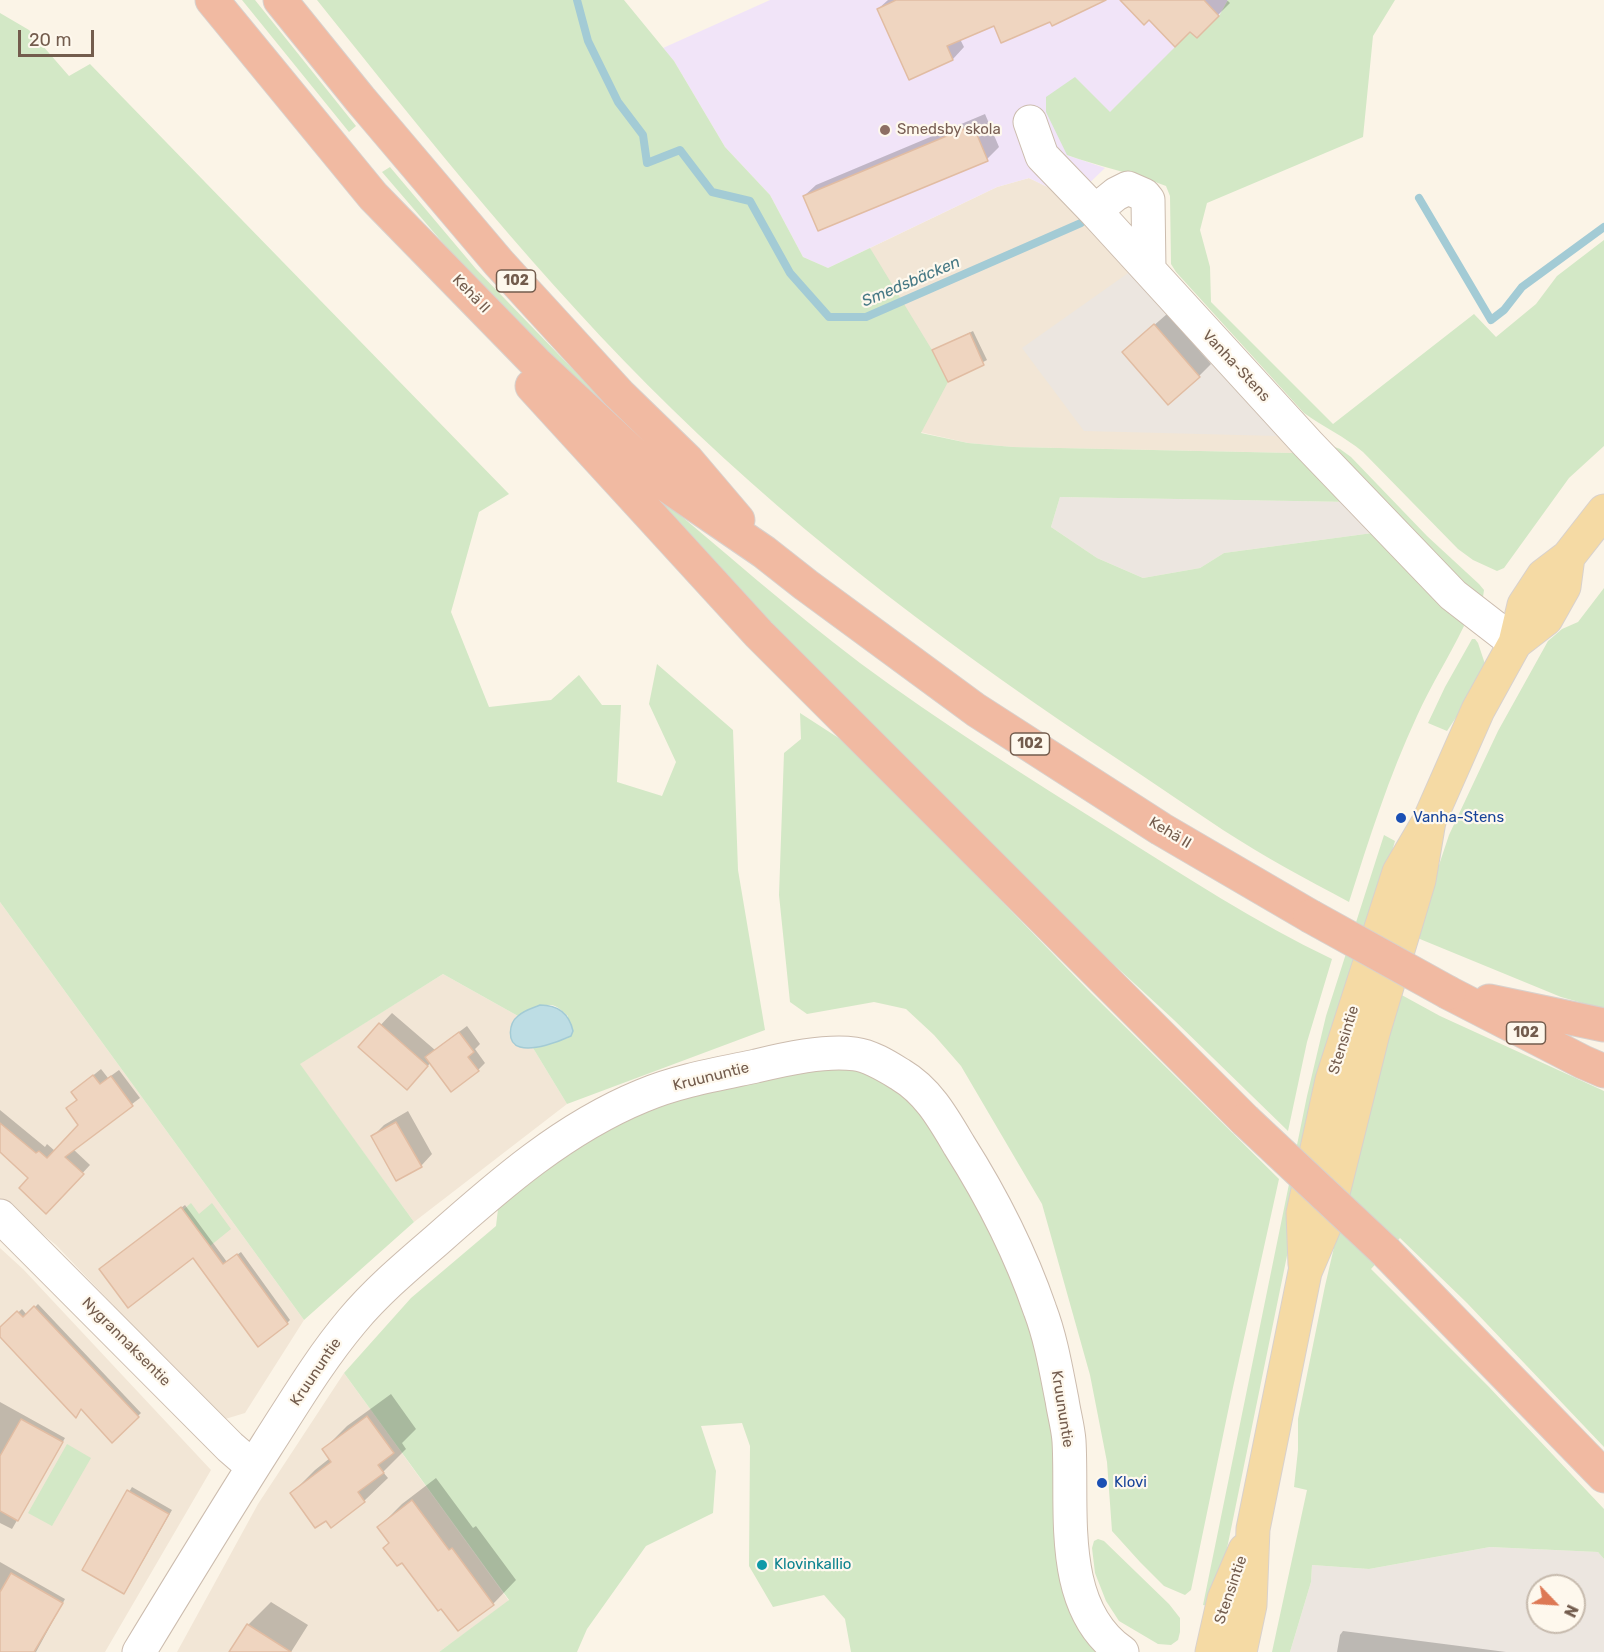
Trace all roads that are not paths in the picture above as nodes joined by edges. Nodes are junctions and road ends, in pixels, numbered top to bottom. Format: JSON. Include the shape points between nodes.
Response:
{"nodes":[{"id":1,"x":213,"y":0,"type":"edge"},
{"id":2,"x":280,"y":0,"type":"edge"},
{"id":3,"x":1030,"y":122,"type":"dead end"},
{"id":4,"x":373,"y":196,"type":"junction"},
{"id":5,"x":1095,"y":211,"type":"junction"},
{"id":6,"x":1149,"y":270,"type":"junction"},
{"id":7,"x":1604,"y":511,"type":"edge"},
{"id":8,"x":764,"y":552,"type":"junction"},
{"id":9,"x":1515,"y":643,"type":"junction"},
{"id":10,"x":1449,"y":993,"type":"junction"},
{"id":11,"x":1604,"y":1025,"type":"edge"},
{"id":12,"x":1604,"y":1071,"type":"edge"},
{"id":13,"x":0,"y":1216,"type":"edge"},
{"id":14,"x":254,"y":1467,"type":"junction"},
{"id":15,"x":1604,"y":1476,"type":"edge"},
{"id":16,"x":1253,"y":1529,"type":"junction"},
{"id":17,"x":139,"y":1652,"type":"edge"},
{"id":18,"x":1122,"y":1652,"type":"edge"},
{"id":19,"x":1212,"y":1652,"type":"edge"},
{"id":20,"x":1240,"y":1652,"type":"edge"}],
"edges":[{"from":1,"to":4,"type":"highway","name":"Kehä II","number":"102"},
{"from":2,"to":8,"type":"highway","name":"Kehä II","number":"102","via":[[499,263],[619,394],[687,460]]},
{"from":3,"to":5,"type":"street","name":"Vanha-Stens","via":[[1041,156]]},
{"from":4,"to":8,"type":"highway","name":"Kehä II","number":"102","via":[[536,363],[669,487]]},
{"from":4,"to":15,"type":"highway","bridge":true,"via":[[454,303],[759,634],[1245,1120],[1386,1252]]},
{"from":5,"to":6,"type":"street","name":"Vanha-Stens"},
{"from":5,"to":6,"type":"street","via":[[1128,188],[1144,195],[1148,200]]},
{"from":6,"to":9,"type":"street","name":"Vanha-Stens","via":[[1445,587]]},
{"from":7,"to":9,"type":"main road","name":"Stensintie","via":[[1568,556],[1543,576],[1524,605]]},
{"from":8,"to":10,"type":"highway","name":"Kehä II","number":"102","bridge":true,"via":[[976,710],[1161,829]]},
{"from":9,"to":16,"type":"main road","name":"Stensintie","via":[[1478,710],[1429,821],[1399,873],[1332,1080],[1303,1213],[1305,1272]]},
{"from":10,"to":11,"type":"highway"},
{"from":10,"to":12,"type":"highway","name":"Kehä II","number":"102"},
{"from":13,"to":14,"type":"street","name":"Nygrannaksentie"},
{"from":14,"to":17,"type":"street","name":"Kruununtie"},
{"from":14,"to":18,"type":"street","name":"Kruununtie","via":[[323,1358],[370,1300],[548,1148],[593,1119],[647,1093],[779,1061],[858,1054],[904,1077],[923,1092],[982,1181],[1016,1250],[1041,1313],[1069,1437],[1077,1584],[1095,1628]]},
{"from":16,"to":19,"type":"main road","name":"Stensintie","via":[[1224,1599]]},
{"from":16,"to":20,"type":"main road","name":"Stensintie","via":[[1250,1605]]}]}
